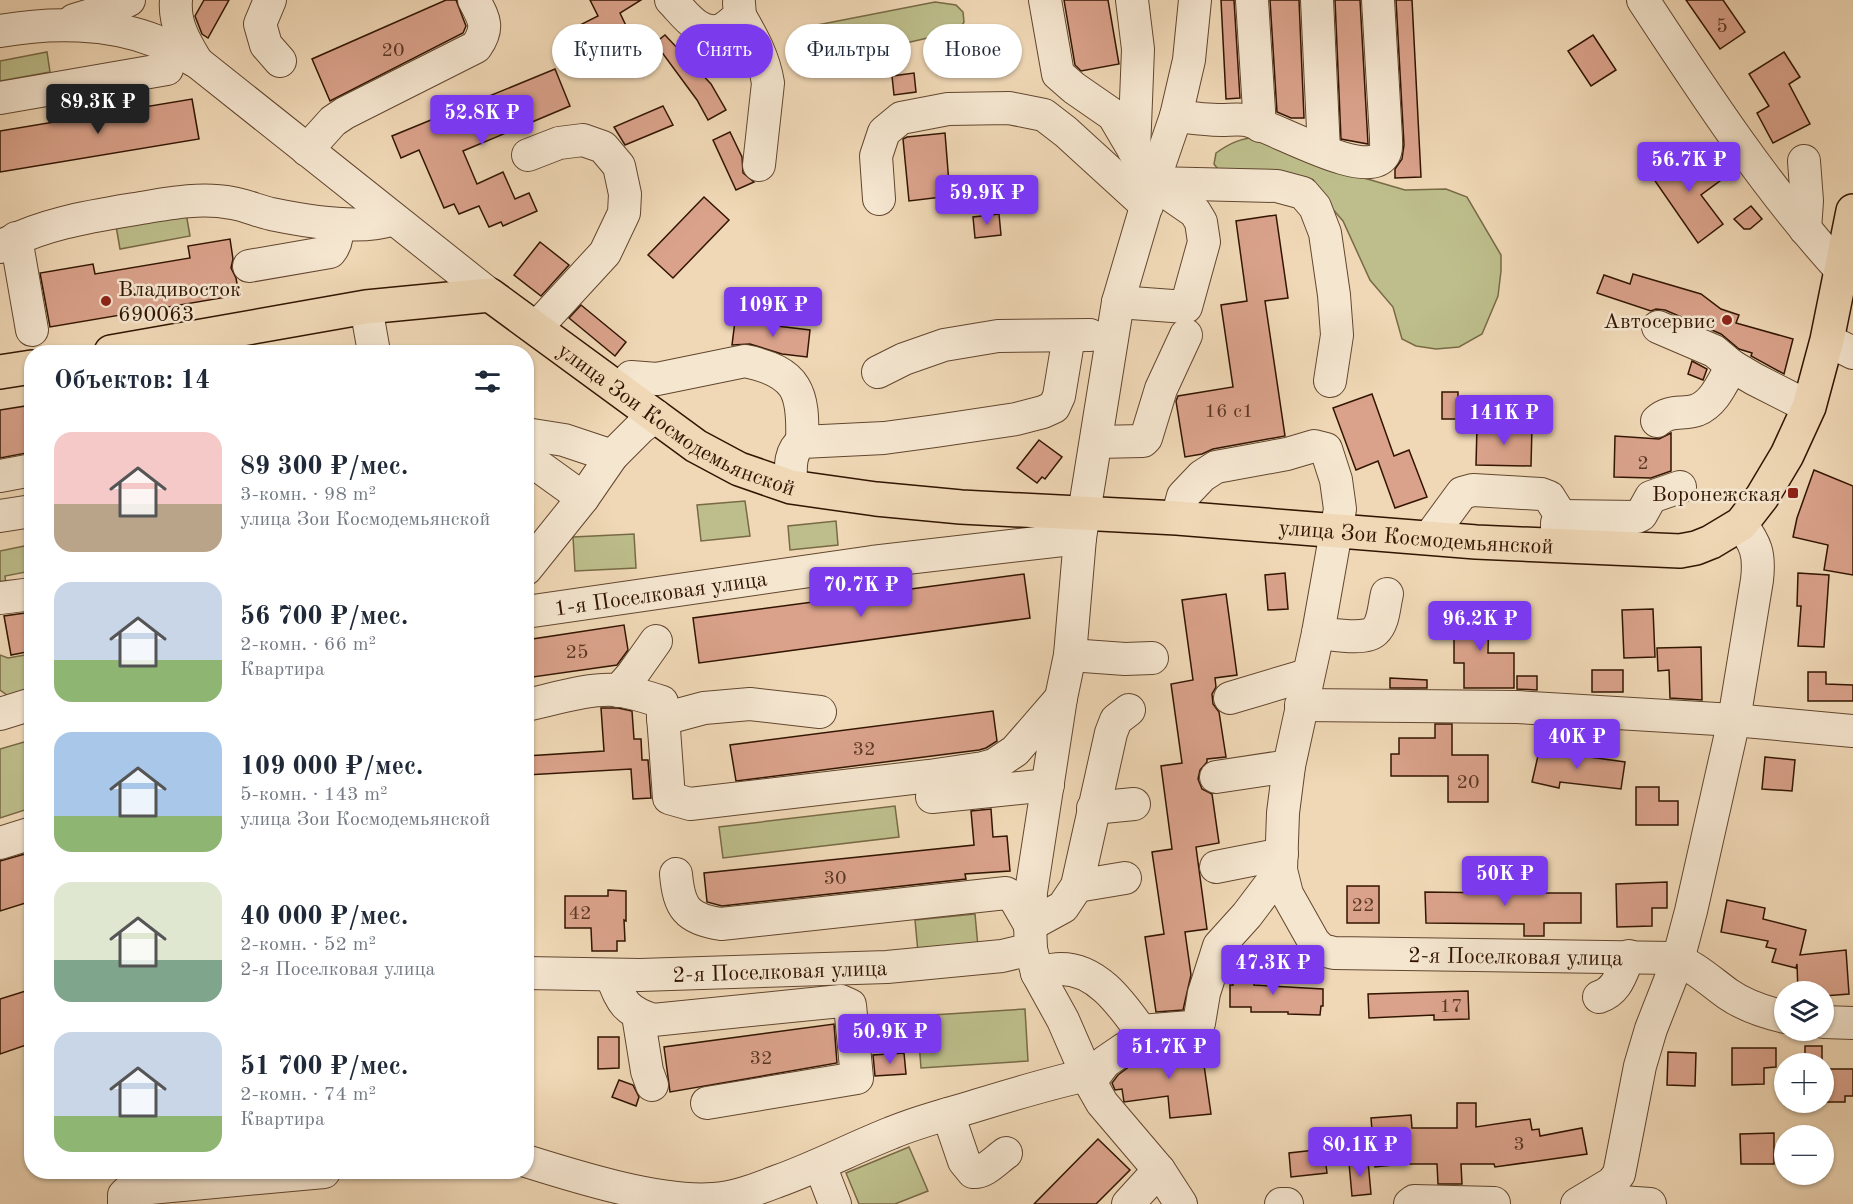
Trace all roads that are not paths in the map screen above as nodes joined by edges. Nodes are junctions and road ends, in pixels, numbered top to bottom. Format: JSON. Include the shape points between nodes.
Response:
{"nodes":[{"id":1,"x":129,"y":0,"type":"edge"},
{"id":2,"x":176,"y":0,"type":"edge"},
{"id":3,"x":270,"y":0,"type":"edge"},
{"id":4,"x":474,"y":0,"type":"edge"},
{"id":5,"x":671,"y":0,"type":"edge"},
{"id":6,"x":1045,"y":0,"type":"edge"},
{"id":7,"x":1132,"y":0,"type":"edge"},
{"id":8,"x":1195,"y":0,"type":"edge"},
{"id":9,"x":1252,"y":0,"type":"edge"},
{"id":10,"x":1317,"y":0,"type":"edge"},
{"id":11,"x":1378,"y":0,"type":"edge"},
{"id":12,"x":1643,"y":0,"type":"edge"},
{"id":13,"x":740,"y":5,"type":"edge"},
{"id":14,"x":58,"y":25,"type":"junction"},
{"id":15,"x":0,"y":31,"type":"edge"},
{"id":16,"x":280,"y":61,"type":"dead end"},
{"id":17,"x":197,"y":62,"type":"junction"},
{"id":18,"x":167,"y":69,"type":"dead end"},
{"id":19,"x":0,"y":98,"type":"edge"},
{"id":20,"x":1176,"y":116,"type":"junction"},
{"id":21,"x":1260,"y":126,"type":"junction"},
{"id":22,"x":307,"y":150,"type":"junction"},
{"id":23,"x":1134,"y":151,"type":"junction"},
{"id":24,"x":1323,"y":151,"type":"junction"},
{"id":25,"x":528,"y":155,"type":"dead end"},
{"id":26,"x":1804,"y":160,"type":"dead end"},
{"id":27,"x":759,"y":165,"type":"dead end"},
{"id":28,"x":1150,"y":195,"type":"junction"},
{"id":29,"x":879,"y":199,"type":"dead end"},
{"id":30,"x":1853,"y":211,"type":"edge"},
{"id":31,"x":393,"y":219,"type":"junction"},
{"id":32,"x":335,"y":224,"type":"junction"},
{"id":33,"x":1805,"y":229,"type":"junction"},
{"id":34,"x":8,"y":243,"type":"edge"},
{"id":35,"x":249,"y":266,"type":"dead end"},
{"id":36,"x":1841,"y":270,"type":"junction"},
{"id":37,"x":490,"y":295,"type":"junction"},
{"id":38,"x":1118,"y":302,"type":"junction"},
{"id":39,"x":366,"y":307,"type":"junction"},
{"id":40,"x":1658,"y":327,"type":"dead end"},
{"id":41,"x":536,"y":328,"type":"junction"},
{"id":42,"x":1193,"y":328,"type":"junction"},
{"id":43,"x":32,"y":330,"type":"dead end"},
{"id":44,"x":1069,"y":336,"type":"junction"},
{"id":45,"x":1112,"y":337,"type":"junction"},
{"id":46,"x":171,"y":345,"type":"edge"},
{"id":47,"x":373,"y":345,"type":"edge"},
{"id":48,"x":1840,"y":346,"type":"edge"},
{"id":49,"x":1732,"y":366,"type":"junction"},
{"id":50,"x":24,"y":368,"type":"edge"},
{"id":51,"x":0,"y":372,"type":"edge"},
{"id":52,"x":878,"y":372,"type":"dead end"},
{"id":53,"x":1330,"y":381,"type":"dead end"},
{"id":54,"x":621,"y":389,"type":"junction"},
{"id":55,"x":1809,"y":406,"type":"junction"},
{"id":56,"x":656,"y":416,"type":"junction"},
{"id":57,"x":1657,"y":421,"type":"dead end"},
{"id":58,"x":534,"y":435,"type":"edge"},
{"id":59,"x":802,"y":442,"type":"junction"},
{"id":60,"x":1096,"y":442,"type":"junction"},
{"id":61,"x":612,"y":456,"type":"junction"},
{"id":62,"x":534,"y":463,"type":"edge"},
{"id":63,"x":24,"y":472,"type":"edge"},
{"id":64,"x":0,"y":476,"type":"edge"},
{"id":65,"x":791,"y":487,"type":"junction"},
{"id":66,"x":1680,"y":487,"type":"dead end"},
{"id":67,"x":583,"y":498,"type":"junction"},
{"id":68,"x":24,"y":512,"type":"edge"},
{"id":69,"x":0,"y":516,"type":"edge"},
{"id":70,"x":1177,"y":518,"type":"junction"},
{"id":71,"x":1741,"y":524,"type":"junction"},
{"id":72,"x":1082,"y":526,"type":"junction"},
{"id":73,"x":1559,"y":531,"type":"junction"},
{"id":74,"x":1336,"y":532,"type":"junction"},
{"id":75,"x":1429,"y":538,"type":"junction"},
{"id":76,"x":534,"y":553,"type":"edge"},
{"id":77,"x":652,"y":593,"type":"junction"},
{"id":78,"x":1387,"y":594,"type":"dead end"},
{"id":79,"x":24,"y":595,"type":"edge"},
{"id":80,"x":0,"y":598,"type":"edge"},
{"id":81,"x":534,"y":611,"type":"edge"},
{"id":82,"x":1318,"y":633,"type":"junction"},
{"id":83,"x":1070,"y":655,"type":"junction"},
{"id":84,"x":1152,"y":658,"type":"dead end"},
{"id":85,"x":1307,"y":675,"type":"junction"},
{"id":86,"x":618,"y":691,"type":"junction"},
{"id":87,"x":1060,"y":698,"type":"junction"},
{"id":88,"x":1230,"y":698,"type":"dead end"},
{"id":89,"x":534,"y":703,"type":"edge"},
{"id":90,"x":1301,"y":705,"type":"junction"},
{"id":91,"x":1129,"y":710,"type":"dead end"},
{"id":92,"x":820,"y":712,"type":"dead end"},
{"id":93,"x":663,"y":719,"type":"junction"},
{"id":94,"x":1734,"y":720,"type":"junction"},
{"id":95,"x":1853,"y":731,"type":"edge"},
{"id":96,"x":1289,"y":766,"type":"junction"},
{"id":97,"x":1216,"y":777,"type":"dead end"},
{"id":98,"x":1048,"y":785,"type":"junction"},
{"id":99,"x":932,"y":797,"type":"dead end"},
{"id":100,"x":1134,"y":804,"type":"dead end"},
{"id":101,"x":1093,"y":808,"type":"junction"},
{"id":102,"x":24,"y":836,"type":"edge"},
{"id":103,"x":0,"y":843,"type":"edge"},
{"id":104,"x":1216,"y":867,"type":"dead end"},
{"id":105,"x":1283,"y":872,"type":"junction"},
{"id":106,"x":676,"y":874,"type":"dead end"},
{"id":107,"x":1125,"y":878,"type":"dead end"},
{"id":108,"x":1077,"y":886,"type":"junction"},
{"id":109,"x":1033,"y":949,"type":"junction"},
{"id":110,"x":1629,"y":956,"type":"junction"},
{"id":111,"x":1235,"y":959,"type":"dead end"},
{"id":112,"x":1678,"y":960,"type":"junction"},
{"id":113,"x":534,"y":973,"type":"edge"},
{"id":114,"x":611,"y":975,"type":"junction"},
{"id":115,"x":1599,"y":997,"type":"dead end"},
{"id":116,"x":1774,"y":1014,"type":"edge"},
{"id":117,"x":638,"y":1015,"type":"junction"},
{"id":118,"x":1834,"y":1022,"type":"edge"},
{"id":119,"x":1853,"y":1023,"type":"edge"},
{"id":120,"x":1124,"y":1049,"type":"dead end"},
{"id":121,"x":1089,"y":1078,"type":"junction"},
{"id":122,"x":652,"y":1084,"type":"dead end"},
{"id":123,"x":707,"y":1103,"type":"dead end"},
{"id":124,"x":948,"y":1114,"type":"junction"},
{"id":125,"x":1006,"y":1153,"type":"dead end"},
{"id":126,"x":534,"y":1163,"type":"edge"},
{"id":127,"x":820,"y":1165,"type":"junction"},
{"id":128,"x":1159,"y":1170,"type":"junction"},
{"id":129,"x":274,"y":1179,"type":"edge"},
{"id":130,"x":1626,"y":1198,"type":"edge"},
{"id":131,"x":131,"y":1199,"type":"edge"},
{"id":132,"x":1287,"y":1203,"type":"edge"},
{"id":133,"x":1494,"y":1203,"type":"edge"},
{"id":134,"x":835,"y":1204,"type":"edge"},
{"id":135,"x":1128,"y":1204,"type":"edge"},
{"id":136,"x":1181,"y":1204,"type":"edge"},
{"id":137,"x":1281,"y":1204,"type":"edge"},
{"id":138,"x":1410,"y":1204,"type":"edge"},
{"id":139,"x":1577,"y":1204,"type":"edge"}],
"edges":[{"from":1,"to":14,"type":"street"},
{"from":2,"to":17,"type":"street","via":[[182,36]]},
{"from":3,"to":16,"type":"street","via":[[260,24],[266,45]]},
{"from":4,"to":22,"type":"street","via":[[485,28],[476,47],[345,113]]},
{"from":5,"to":13,"type":"street","via":[[699,28],[710,32],[722,29]]},
{"from":6,"to":23,"type":"street","via":[[1058,74],[1113,115]]},
{"from":7,"to":23,"type":"street","via":[[1138,49]]},
{"from":8,"to":20,"type":"street","via":[[1189,60]]},
{"from":9,"to":21,"type":"street"},
{"from":10,"to":24,"type":"street"},
{"from":11,"to":24,"type":"street","via":[[1386,151],[1371,162],[1358,162]]},
{"from":12,"to":33,"type":"street","via":[[1762,174]]},
{"from":13,"to":27,"type":"street","via":[[768,83]]},
{"from":14,"to":15,"type":"street"},
{"from":14,"to":17,"type":"street","via":[[116,30],[155,41]]},
{"from":17,"to":22,"type":"street"},
{"from":18,"to":19,"type":"street"},
{"from":20,"to":21,"type":"street","via":[[1246,120]]},
{"from":20,"to":28,"type":"street"},
{"from":21,"to":24,"type":"street"},
{"from":22,"to":31,"type":"street"},
{"from":23,"to":28,"type":"street"},
{"from":25,"to":41,"type":"street","via":[[558,143],[583,140],[603,147],[619,166],[625,194],[624,213],[605,253]]},
{"from":26,"to":33,"type":"street"},
{"from":28,"to":29,"type":"street","via":[[1044,115],[1009,108],[948,109],[901,118],[884,132],[876,156]]},
{"from":28,"to":38,"type":"street"},
{"from":28,"to":42,"type":"street","via":[[1195,212],[1201,222],[1204,242]]},
{"from":28,"to":53,"type":"street","via":[[1277,186],[1303,193],[1315,207],[1325,233],[1334,294],[1337,335]]},
{"from":30,"to":36,"type":"main road"},
{"from":31,"to":32,"type":"street","via":[[380,224]]},
{"from":31,"to":37,"type":"street"},
{"from":32,"to":34,"type":"street","via":[[272,214],[231,202],[192,201],[97,215],[45,228]]},
{"from":32,"to":35,"type":"street","via":[[338,237],[330,252]]},
{"from":33,"to":36,"type":"street"},
{"from":34,"to":43,"type":"street"},
{"from":36,"to":48,"type":"main road"},
{"from":37,"to":39,"type":"main road"},
{"from":37,"to":41,"type":"main road","name":"улица Зои Космодемьянской"},
{"from":38,"to":42,"type":"street"},
{"from":38,"to":45,"type":"street"},
{"from":39,"to":46,"type":"main road"},
{"from":39,"to":47,"type":"street"},
{"from":40,"to":49,"type":"street","via":[[1714,351]]},
{"from":41,"to":54,"type":"main road","name":"улица Зои Космодемьянской"},
{"from":42,"to":60,"type":"street","via":[[1161,389],[1146,438]]},
{"from":44,"to":45,"type":"street"},
{"from":44,"to":52,"type":"street","via":[[998,336],[944,345]]},
{"from":44,"to":59,"type":"street","via":[[1059,396],[1054,407],[1043,412],[884,438]]},
{"from":45,"to":60,"type":"street"},
{"from":48,"to":55,"type":"main road"},
{"from":49,"to":55,"type":"street"},
{"from":49,"to":57,"type":"street","via":[[1709,402],[1696,410],[1664,415]]},
{"from":50,"to":51,"type":"main road"},
{"from":54,"to":56,"type":"main road","name":"улица Зои Космодемьянской"},
{"from":54,"to":59,"type":"street","via":[[631,377],[657,379],[745,361],[757,364],[781,373],[801,400]]},
{"from":55,"to":71,"type":"main road","via":[[1774,477]]},
{"from":56,"to":61,"type":"street"},
{"from":56,"to":65,"type":"main road","name":"улица Зои Космодемьянской","via":[[696,446],[739,469]]},
{"from":58,"to":61,"type":"street","via":[[564,440]]},
{"from":59,"to":65,"type":"street","via":[[793,453]]},
{"from":60,"to":72,"type":"street"},
{"from":61,"to":67,"type":"street"},
{"from":62,"to":67,"type":"street"},
{"from":63,"to":64,"type":"street"},
{"from":65,"to":72,"type":"main road","name":"улица Зои Космодемьянской"},
{"from":66,"to":73,"type":"street","via":[[1651,497],[1637,518]]},
{"from":67,"to":76,"type":"street"},
{"from":68,"to":69,"type":"street"},
{"from":70,"to":72,"type":"main road","name":"улица Зои Космодемьянской"},
{"from":70,"to":74,"type":"main road","name":"улица Зои Космодемьянской"},
{"from":70,"to":74,"type":"street","via":[[1183,496],[1216,467],[1314,446],[1326,449],[1336,480],[1340,509]]},
{"from":71,"to":73,"type":"main road","name":"улица Зои Космодемьянской","via":[[1711,542],[1680,551]]},
{"from":71,"to":94,"type":"street","via":[[1755,542],[1759,566]]},
{"from":72,"to":77,"type":"street","name":"1-я Поселковая улица","via":[[872,562]]},
{"from":72,"to":83,"type":"street"},
{"from":73,"to":75,"type":"main road","name":"улица Зои Космодемьянской"},
{"from":73,"to":75,"type":"street","via":[[1549,497],[1473,490],[1462,493]]},
{"from":74,"to":75,"type":"main road","name":"улица Зои Космодемьянской"},
{"from":74,"to":82,"type":"street"},
{"from":77,"to":81,"type":"street","name":"1-я Поселковая улица"},
{"from":77,"to":86,"type":"street","via":[[657,647]]},
{"from":78,"to":82,"type":"street","via":[[1375,632],[1364,636]]},
{"from":79,"to":80,"type":"street"},
{"from":82,"to":85,"type":"street"},
{"from":83,"to":84,"type":"street"},
{"from":83,"to":87,"type":"street"},
{"from":85,"to":88,"type":"street"},
{"from":85,"to":90,"type":"street"},
{"from":86,"to":89,"type":"street"},
{"from":86,"to":93,"type":"street","via":[[662,702]]},
{"from":87,"to":93,"type":"street","via":[[1015,751],[994,765],[690,804],[669,798]]},
{"from":87,"to":98,"type":"street"},
{"from":90,"to":94,"type":"street","via":[[1517,707]]},
{"from":90,"to":96,"type":"street"},
{"from":91,"to":101,"type":"street","via":[[1116,720]]},
{"from":92,"to":93,"type":"street","via":[[750,704],[704,708]]},
{"from":94,"to":95,"type":"street"},
{"from":94,"to":112,"type":"street"},
{"from":96,"to":97,"type":"street"},
{"from":96,"to":105,"type":"street","via":[[1283,813]]},
{"from":98,"to":99,"type":"street"},
{"from":98,"to":109,"type":"street","via":[[1031,892]]},
{"from":100,"to":101,"type":"street"},
{"from":101,"to":108,"type":"street"},
{"from":102,"to":103,"type":"street"},
{"from":104,"to":105,"type":"street"},
{"from":105,"to":109,"type":"street","via":[[1219,946],[1206,983],[1199,1023],[1190,1027],[1141,1031],[1107,989]]},
{"from":105,"to":110,"type":"street","name":"2-я Поселковая улица","via":[[1314,942],[1322,950],[1334,953]]},
{"from":105,"to":111,"type":"street","via":[[1252,935]]},
{"from":106,"to":109,"type":"street","via":[[679,895],[692,916],[721,924],[1006,893],[1016,899]]},
{"from":107,"to":108,"type":"street"},
{"from":108,"to":109,"type":"street"},
{"from":109,"to":114,"type":"street","name":"2-я Поселковая улица","via":[[1002,956],[887,967]]},
{"from":109,"to":121,"type":"street"},
{"from":110,"to":112,"type":"street","name":"2-я Поселковая улица"},
{"from":110,"to":115,"type":"street","via":[[1616,986]]},
{"from":112,"to":116,"type":"street","name":"2-я Поселковая улица","via":[[1749,1006]]},
{"from":112,"to":130,"type":"street","via":[[1640,1066],[1619,1174]]},
{"from":113,"to":114,"type":"street","name":"2-я Поселковая улица"},
{"from":114,"to":117,"type":"street","via":[[623,1003]]},
{"from":117,"to":122,"type":"street"},
{"from":117,"to":123,"type":"street","via":[[653,1020],[841,1001],[850,1005],[857,1078]]},
{"from":118,"to":119,"type":"street"},
{"from":120,"to":121,"type":"street"},
{"from":121,"to":124,"type":"street","via":[[1052,1083]]},
{"from":121,"to":128,"type":"street","via":[[1102,1103]]},
{"from":124,"to":125,"type":"street","via":[[964,1161],[973,1172],[978,1173]]},
{"from":124,"to":127,"type":"street","via":[[892,1132]]},
{"from":126,"to":127,"type":"street","via":[[685,1200],[714,1200],[748,1192]]},
{"from":127,"to":134,"type":"street"},
{"from":128,"to":135,"type":"street"},
{"from":128,"to":136,"type":"street"},
{"from":129,"to":131,"type":"street"},
{"from":130,"to":139,"type":"street"},
{"from":132,"to":137,"type":"street"},
{"from":133,"to":138,"type":"street"}]}
